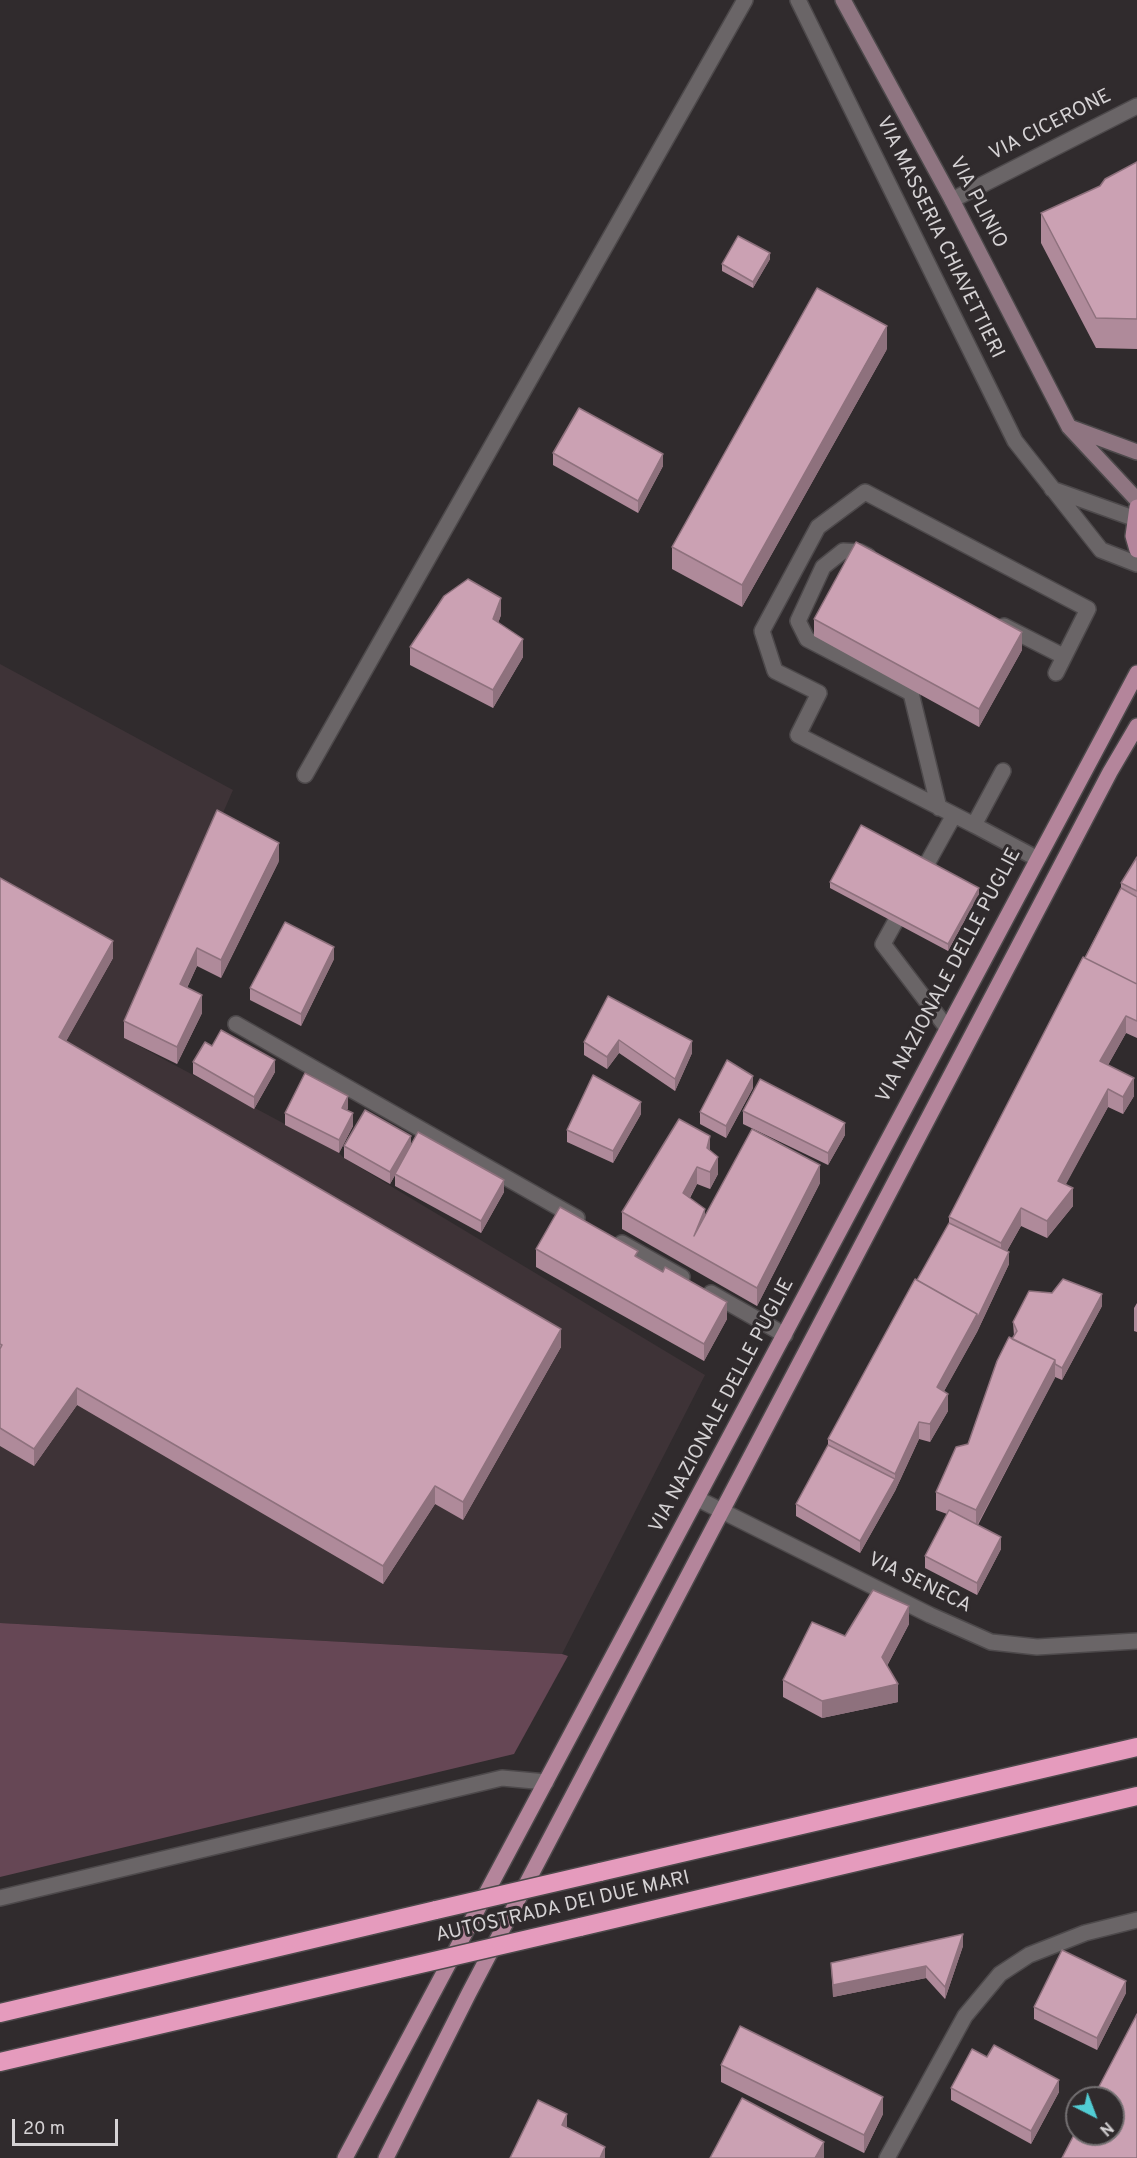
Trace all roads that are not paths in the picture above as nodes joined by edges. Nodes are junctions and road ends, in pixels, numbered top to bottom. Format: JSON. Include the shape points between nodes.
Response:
{"nodes":[{"id":1,"x":745,"y":0,"type":"edge"},
{"id":2,"x":798,"y":0,"type":"edge"},
{"id":3,"x":843,"y":0,"type":"edge"},
{"id":4,"x":1137,"y":106,"type":"edge"},
{"id":5,"x":952,"y":200,"type":"junction"},
{"id":6,"x":1069,"y":427,"type":"junction"},
{"id":7,"x":1137,"y":452,"type":"edge"},
{"id":8,"x":1052,"y":489,"type":"junction"},
{"id":9,"x":1137,"y":500,"type":"edge"},
{"id":10,"x":1135,"y":513,"type":"edge"},
{"id":11,"x":1137,"y":550,"type":"edge"},
{"id":12,"x":881,"y":563,"type":"edge"},
{"id":13,"x":1137,"y":564,"type":"edge"},
{"id":14,"x":988,"y":618,"type":"edge"},
{"id":15,"x":1063,"y":656,"type":"junction"},
{"id":16,"x":1056,"y":673,"type":"dead end"},
{"id":17,"x":1137,"y":673,"type":"edge"},
{"id":18,"x":1137,"y":726,"type":"edge"},
{"id":19,"x":1003,"y":771,"type":"dead end"},
{"id":20,"x":305,"y":775,"type":"dead end"},
{"id":21,"x":939,"y":808,"type":"junction"},
{"id":22,"x":954,"y":815,"type":"junction"},
{"id":23,"x":974,"y":825,"type":"junction"},
{"id":24,"x":1036,"y":858,"type":"junction"},
{"id":25,"x":236,"y":1024,"type":"dead end"},
{"id":26,"x":947,"y":1028,"type":"junction"},
{"id":27,"x":588,"y":1224,"type":"edge"},
{"id":28,"x":609,"y":1236,"type":"edge"},
{"id":29,"x":785,"y":1335,"type":"junction"},
{"id":30,"x":698,"y":1499,"type":"junction"},
{"id":31,"x":722,"y":1510,"type":"junction"},
{"id":32,"x":1137,"y":1641,"type":"edge"},
{"id":33,"x":1137,"y":1747,"type":"edge"},
{"id":34,"x":546,"y":1782,"type":"junction"},
{"id":35,"x":1137,"y":1796,"type":"edge"},
{"id":36,"x":0,"y":1898,"type":"edge"},
{"id":37,"x":1137,"y":1920,"type":"edge"},
{"id":38,"x":0,"y":2013,"type":"edge"},
{"id":39,"x":0,"y":2062,"type":"edge"},
{"id":40,"x":345,"y":2158,"type":"edge"},
{"id":41,"x":387,"y":2158,"type":"edge"},
{"id":42,"x":888,"y":2158,"type":"edge"}],
"edges":[{"from":1,"to":20,"type":"street"},
{"from":2,"to":8,"type":"street","name":"VIA MASSERIA CHIAVETTIERI","via":[[1015,441]]},
{"from":3,"to":5,"type":"street","name":"VIA PLINIO"},
{"from":4,"to":5,"type":"street","name":"VIA CICERONE"},
{"from":5,"to":6,"type":"street","name":"VIA PLINIO"},
{"from":6,"to":7,"type":"street"},
{"from":6,"to":9,"type":"street","name":"VIA PLINIO"},
{"from":8,"to":10,"type":"street"},
{"from":8,"to":13,"type":"street","via":[[1101,550]]},
{"from":10,"to":11,"type":"main road","via":[[1133,536]]},
{"from":12,"to":21,"type":"street","via":[[860,552],[843,551],[823,567],[798,621],[807,639],[910,693]]},
{"from":14,"to":15,"type":"street"},
{"from":15,"to":16,"type":"street"},
{"from":15,"to":21,"type":"street","via":[[1088,609],[866,492],[818,527],[762,631],[775,671],[819,693],[798,735]]},
{"from":17,"to":24,"type":"main road","name":"VIA NAZIONALE DELLE PUGLIE"},
{"from":18,"to":31,"type":"main road"},
{"from":19,"to":23,"type":"street"},
{"from":21,"to":22,"type":"street"},
{"from":22,"to":23,"type":"street"},
{"from":22,"to":26,"type":"street","via":[[883,944]]},
{"from":23,"to":24,"type":"street"},
{"from":24,"to":26,"type":"main road","name":"VIA NAZIONALE DELLE PUGLIE"},
{"from":25,"to":27,"type":"street"},
{"from":26,"to":29,"type":"main road","name":"VIA NAZIONALE DELLE PUGLIE"},
{"from":28,"to":29,"type":"street"},
{"from":29,"to":30,"type":"main road","name":"VIA NAZIONALE DELLE PUGLIE"},
{"from":30,"to":31,"type":"street","name":"VIA SENECA"},
{"from":30,"to":34,"type":"main road","name":"VIA NAZIONALE DELLE PUGLIE"},
{"from":31,"to":32,"type":"street","name":"VIA SENECA","via":[[991,1642],[1037,1647]]},
{"from":31,"to":41,"type":"main road"},
{"from":33,"to":38,"type":"highway","name":"AUTOSTRADA DEI DUE MARI","bridge":true},
{"from":34,"to":36,"type":"street","via":[[502,1778]]},
{"from":34,"to":40,"type":"main road","name":"VIA NAZIONALE DELLE PUGLIE"},
{"from":35,"to":39,"type":"highway","name":"AUTOSTRADA DEI DUE MARI","bridge":true},
{"from":37,"to":42,"type":"street","via":[[1085,1933],[1029,1955],[1000,1974],[965,2016]]}]}
